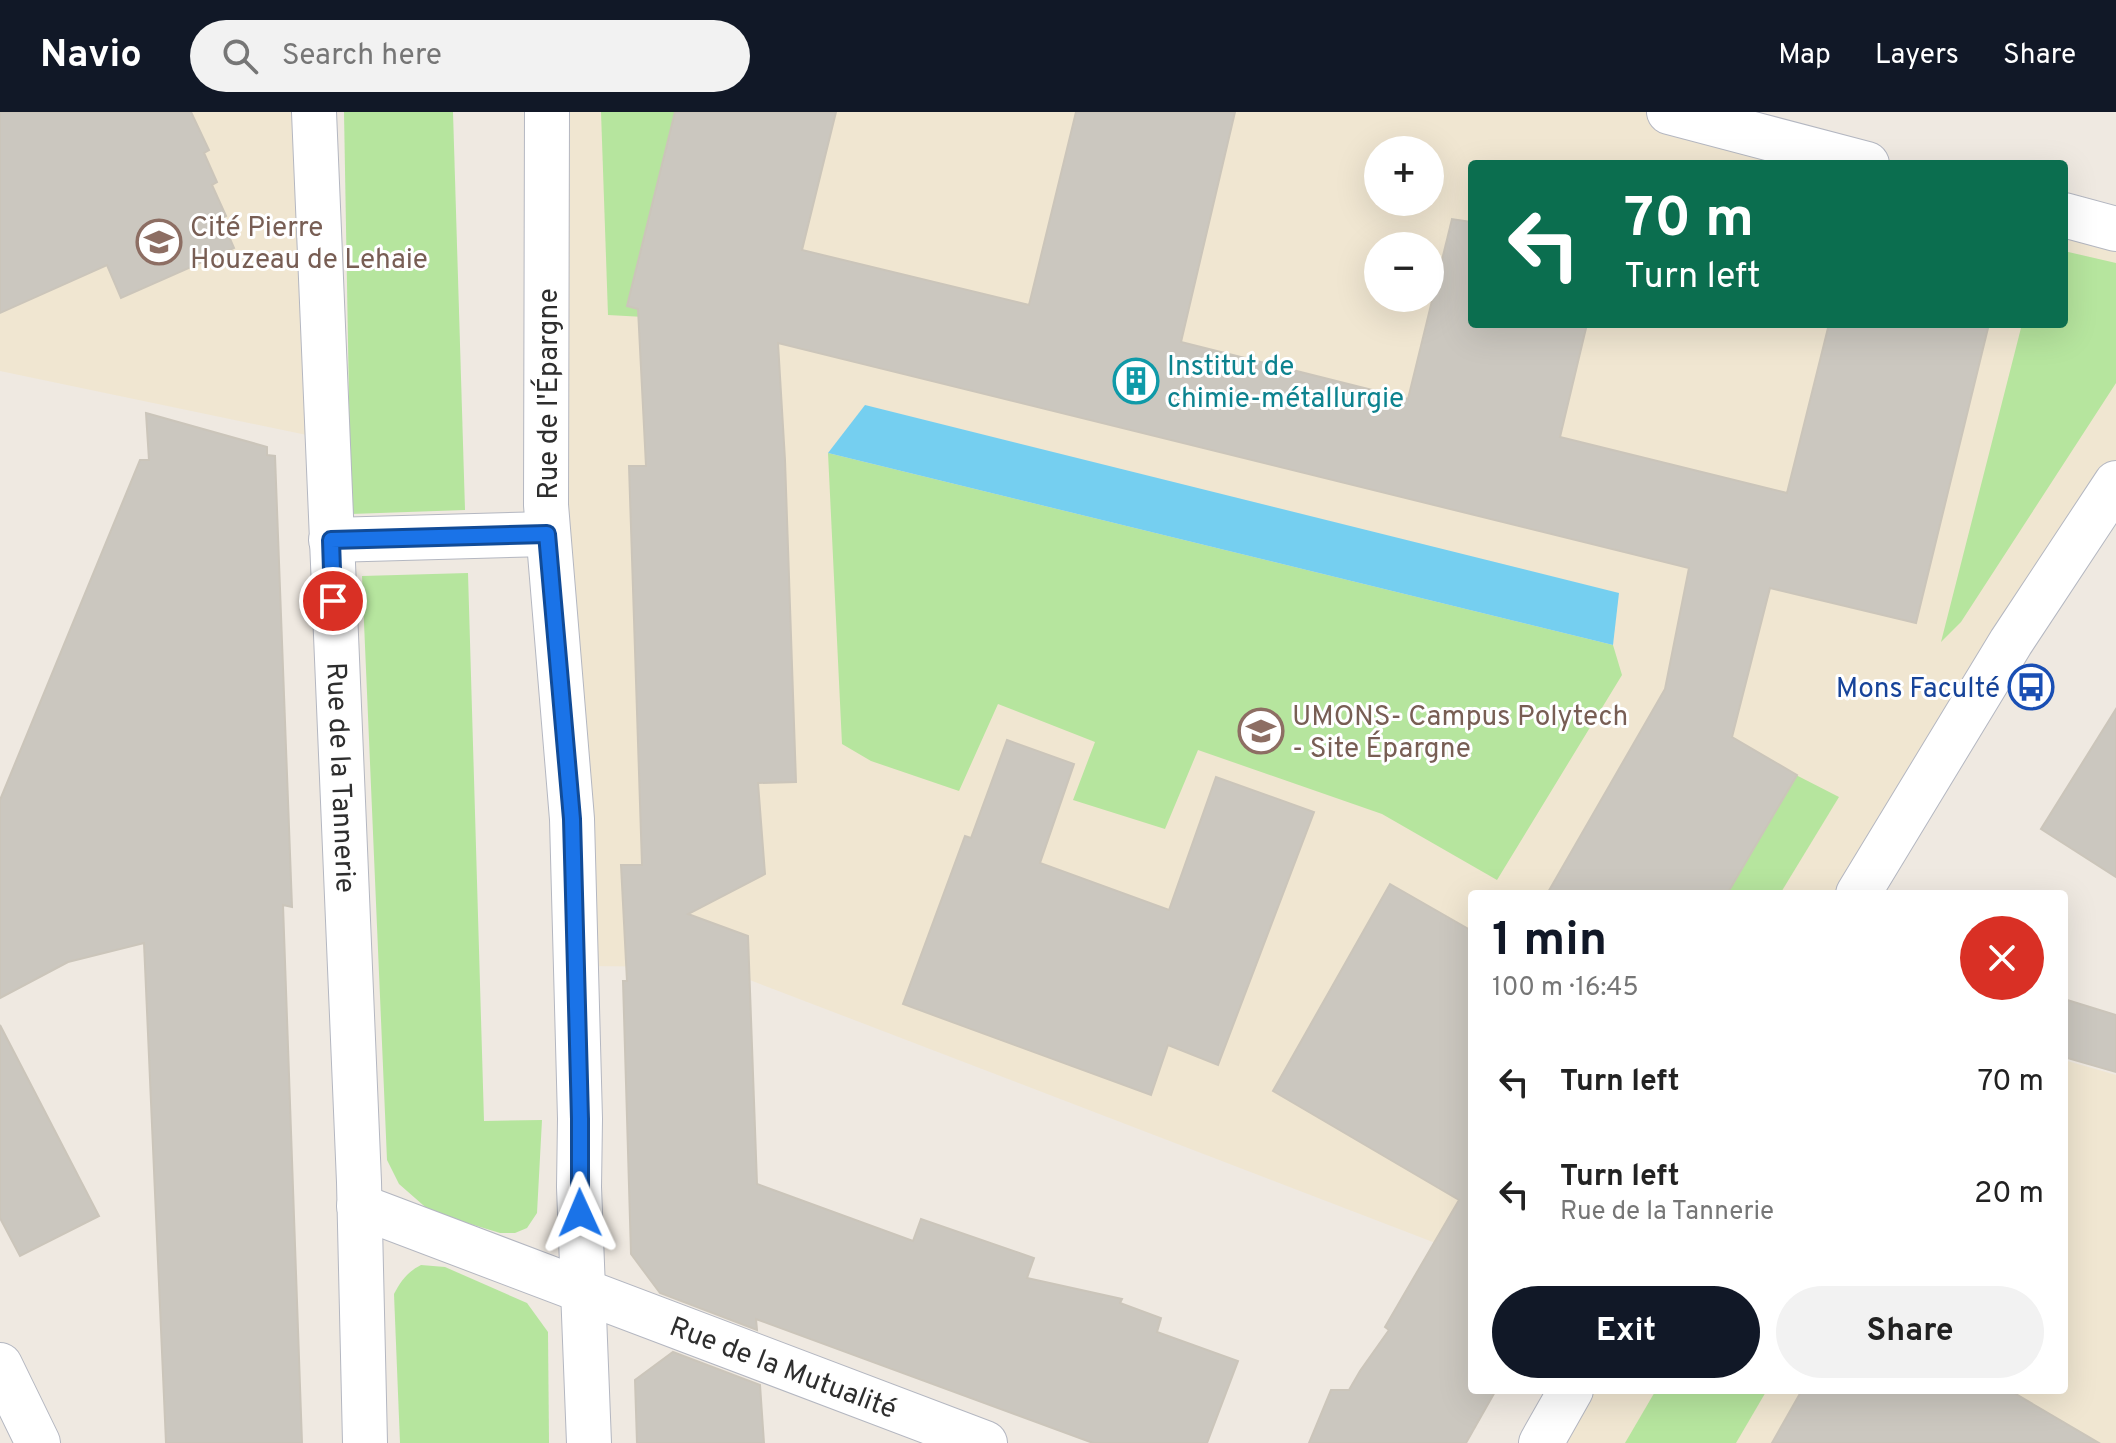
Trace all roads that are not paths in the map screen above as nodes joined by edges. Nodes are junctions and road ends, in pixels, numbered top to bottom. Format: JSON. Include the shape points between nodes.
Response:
{"nodes":[{"id":1,"x":314,"y":112,"type":"edge"},
{"id":2,"x":547,"y":112,"type":"edge"},
{"id":3,"x":1669,"y":112,"type":"edge"},
{"id":4,"x":1852,"y":160,"type":"edge"},
{"id":5,"x":2068,"y":216,"type":"edge"},
{"id":6,"x":2116,"y":229,"type":"edge"},
{"id":7,"x":2116,"y":483,"type":"edge"},
{"id":8,"x":547,"y":534,"type":"junction"},
{"id":9,"x":331,"y":540,"type":"junction"},
{"id":10,"x":1860,"y":890,"type":"edge"},
{"id":11,"x":359,"y":1206,"type":"junction"},
{"id":12,"x":584,"y":1291,"type":"junction"},
{"id":13,"x":0,"y":1365,"type":"edge"},
{"id":14,"x":1569,"y":1394,"type":"edge"},
{"id":15,"x":38,"y":1443,"type":"edge"},
{"id":16,"x":365,"y":1443,"type":"edge"},
{"id":17,"x":589,"y":1443,"type":"edge"},
{"id":18,"x":985,"y":1443,"type":"edge"},
{"id":19,"x":1541,"y":1443,"type":"edge"}],
"edges":[{"from":1,"to":9,"type":"street","name":"Rue de la Tannerie"},
{"from":2,"to":8,"type":"street","name":"Rue de l'Épargne"},
{"from":3,"to":4,"type":"street"},
{"from":5,"to":6,"type":"street"},
{"from":7,"to":10,"type":"street","via":[[2011,642]]},
{"from":8,"to":9,"type":"street"},
{"from":8,"to":12,"type":"street","name":"Rue de l'Épargne","via":[[572,819]]},
{"from":9,"to":11,"type":"street","name":"Rue de la Tannerie"},
{"from":11,"to":12,"type":"street","name":"Rue de la Mutualité"},
{"from":11,"to":16,"type":"street","name":"Rue de la Tannerie"},
{"from":12,"to":17,"type":"street","name":"Rue de l'Épargne"},
{"from":12,"to":18,"type":"street","name":"Rue de la Mutualité"},
{"from":13,"to":15,"type":"street"},
{"from":14,"to":19,"type":"street"}]}
